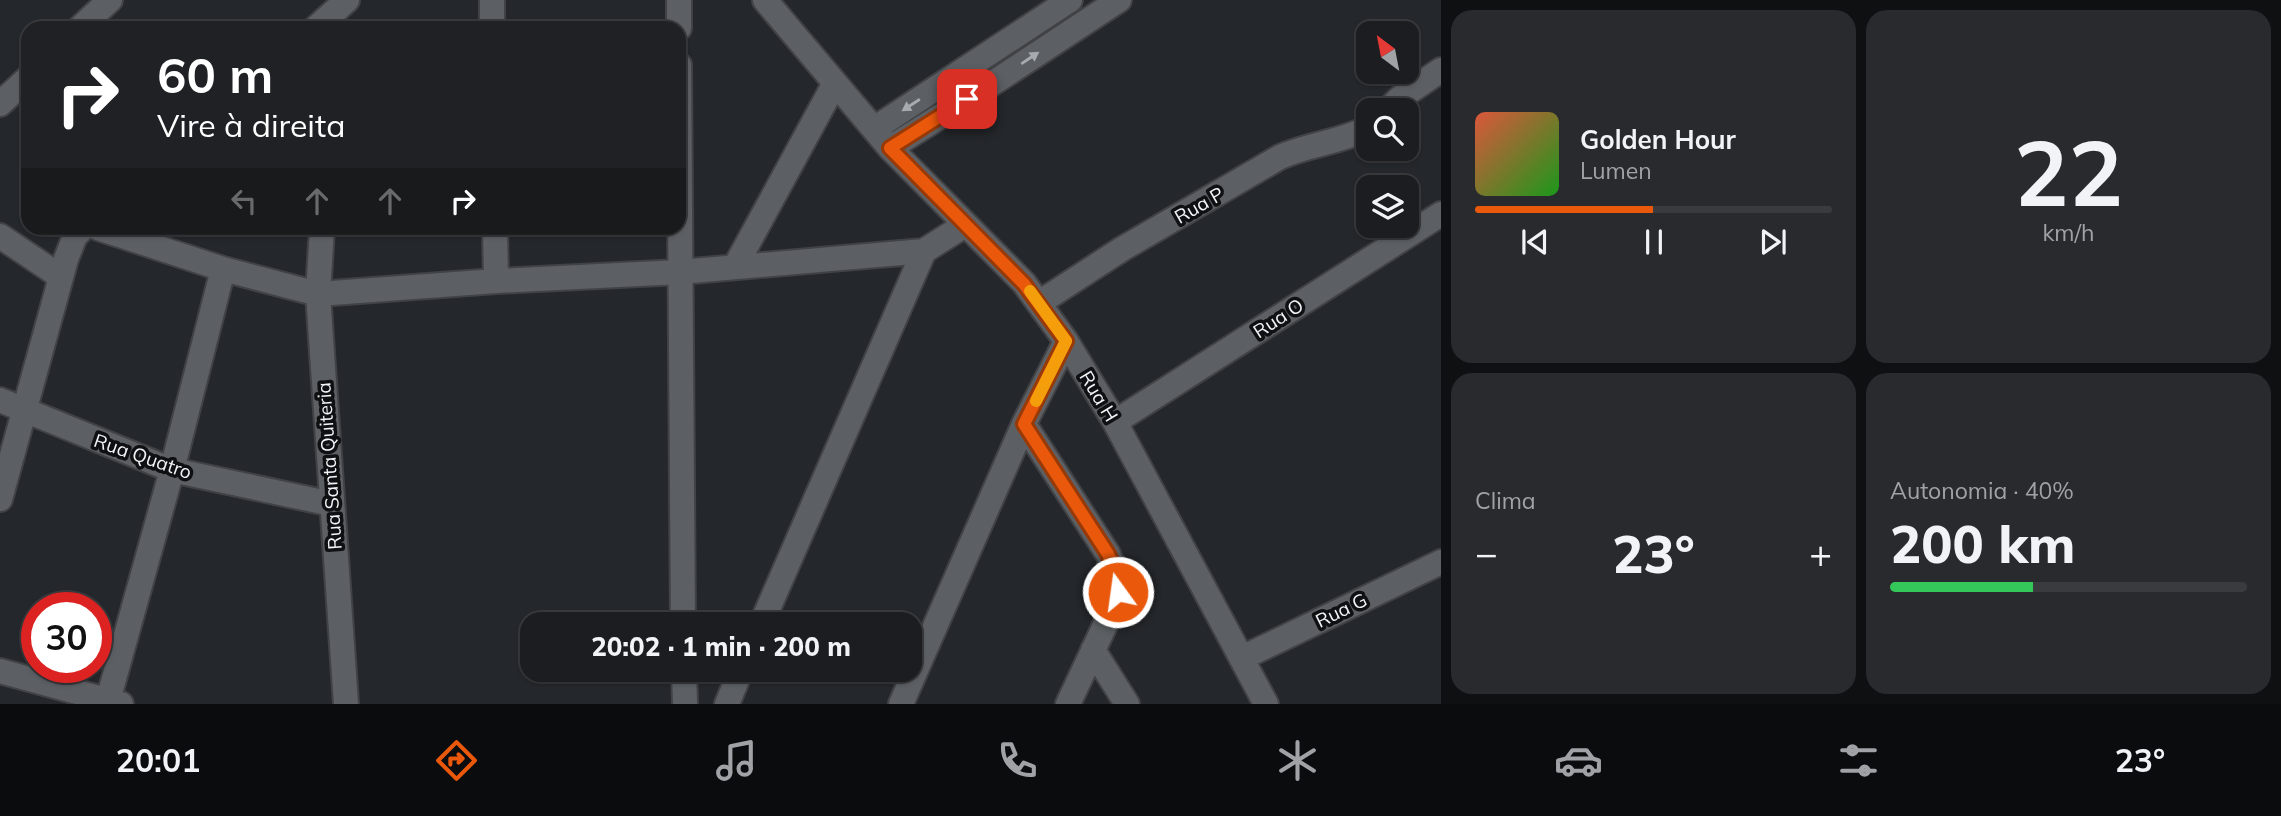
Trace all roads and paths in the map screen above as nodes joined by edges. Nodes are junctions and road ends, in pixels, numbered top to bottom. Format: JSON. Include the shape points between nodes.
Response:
{"nodes":[{"id":1,"x":110,"y":0,"type":"edge"},
{"id":2,"x":347,"y":0,"type":"edge"},
{"id":3,"x":492,"y":0,"type":"edge"},
{"id":4,"x":678,"y":0,"type":"edge"},
{"id":5,"x":765,"y":0,"type":"edge"},
{"id":6,"x":1070,"y":0,"type":"edge"},
{"id":7,"x":1119,"y":0,"type":"edge"},
{"id":8,"x":88,"y":21,"type":"edge"},
{"id":9,"x":326,"y":21,"type":"edge"},
{"id":10,"x":492,"y":21,"type":"edge"},
{"id":11,"x":679,"y":21,"type":"edge"},
{"id":12,"x":1441,"y":69,"type":"edge"},
{"id":13,"x":835,"y":83,"type":"junction"},
{"id":14,"x":21,"y":84,"type":"edge"},
{"id":15,"x":1400,"y":98,"type":"edge"},
{"id":16,"x":0,"y":104,"type":"edge"},
{"id":17,"x":874,"y":129,"type":"junction"},
{"id":18,"x":1356,"y":133,"type":"edge"},
{"id":19,"x":890,"y":148,"type":"junction"},
{"id":20,"x":1441,"y":214,"type":"edge"},
{"id":21,"x":965,"y":225,"type":"junction"},
{"id":22,"x":78,"y":235,"type":"edge"},
{"id":23,"x":119,"y":235,"type":"edge"},
{"id":24,"x":322,"y":235,"type":"edge"},
{"id":25,"x":495,"y":235,"type":"edge"},
{"id":26,"x":681,"y":235,"type":"edge"},
{"id":27,"x":0,"y":236,"type":"edge"},
{"id":28,"x":924,"y":250,"type":"junction"},
{"id":29,"x":736,"y":265,"type":"junction"},
{"id":30,"x":223,"y":269,"type":"junction"},
{"id":31,"x":681,"y":272,"type":"junction"},
{"id":32,"x":61,"y":277,"type":"junction"},
{"id":33,"x":496,"y":281,"type":"junction"},
{"id":34,"x":318,"y":294,"type":"junction"},
{"id":35,"x":1039,"y":303,"type":"junction"},
{"id":36,"x":1066,"y":341,"type":"junction"},
{"id":37,"x":0,"y":400,"type":"edge"},
{"id":38,"x":23,"y":411,"type":"junction"},
{"id":39,"x":1115,"y":422,"type":"junction"},
{"id":40,"x":1024,"y":424,"type":"junction"},
{"id":41,"x":172,"y":470,"type":"junction"},
{"id":42,"x":0,"y":499,"type":"edge"},
{"id":43,"x":332,"y":504,"type":"junction"},
{"id":44,"x":1441,"y":562,"type":"edge"},
{"id":45,"x":683,"y":612,"type":"edge"},
{"id":46,"x":767,"y":612,"type":"edge"},
{"id":47,"x":1093,"y":650,"type":"junction"},
{"id":48,"x":1242,"y":658,"type":"junction"},
{"id":49,"x":0,"y":671,"type":"edge"},
{"id":50,"x":684,"y":682,"type":"edge"},
{"id":51,"x":736,"y":682,"type":"edge"},
{"id":52,"x":112,"y":703,"type":"edge"},
{"id":53,"x":346,"y":704,"type":"edge"},
{"id":54,"x":685,"y":704,"type":"edge"},
{"id":55,"x":727,"y":704,"type":"edge"},
{"id":56,"x":901,"y":704,"type":"edge"},
{"id":57,"x":1068,"y":704,"type":"edge"},
{"id":58,"x":1127,"y":704,"type":"edge"},
{"id":59,"x":1266,"y":704,"type":"edge"}],
"edges":[{"from":1,"to":8,"type":"street"},
{"from":2,"to":9,"type":"street"},
{"from":3,"to":10,"type":"street"},
{"from":4,"to":11,"type":"street"},
{"from":5,"to":13,"type":"street","name":"Rua H"},
{"from":6,"to":17,"type":"street","one_way":true},
{"from":19,"to":7,"type":"street","one_way":true},
{"from":12,"to":15,"type":"street"},
{"from":13,"to":17,"type":"street","name":"Rua H"},
{"from":13,"to":29,"type":"street"},
{"from":14,"to":16,"type":"street"},
{"from":17,"to":19,"type":"street","name":"Rua H"},
{"from":18,"to":35,"type":"street","name":"Rua P","via":[[1280,157]]},
{"from":19,"to":21,"type":"street","name":"Rua H"},
{"from":20,"to":39,"type":"street","name":"Rua O"},
{"from":21,"to":28,"type":"street"},
{"from":21,"to":35,"type":"street","name":"Rua H"},
{"from":22,"to":32,"type":"street"},
{"from":23,"to":30,"type":"street"},
{"from":24,"to":34,"type":"street","name":"Rua Santa Quiteria"},
{"from":25,"to":33,"type":"street"},
{"from":26,"to":31,"type":"street"},
{"from":27,"to":32,"type":"street"},
{"from":28,"to":29,"type":"street"},
{"from":28,"to":46,"type":"street"},
{"from":29,"to":31,"type":"street"},
{"from":30,"to":34,"type":"street"},
{"from":30,"to":41,"type":"street"},
{"from":31,"to":33,"type":"street"},
{"from":31,"to":45,"type":"street"},
{"from":32,"to":38,"type":"street"},
{"from":33,"to":34,"type":"street"},
{"from":34,"to":43,"type":"street","name":"Rua Santa Quiteria"},
{"from":35,"to":36,"type":"street","name":"Rua H"},
{"from":36,"to":39,"type":"street","name":"Rua H"},
{"from":36,"to":40,"type":"street"},
{"from":37,"to":38,"type":"street","name":"Rua Quatro"},
{"from":38,"to":41,"type":"street","name":"Rua Quatro"},
{"from":38,"to":42,"type":"street"},
{"from":39,"to":48,"type":"street","name":"Rua H"},
{"from":40,"to":47,"type":"street","via":[[1108,554],[1119,581],[1114,606]]},
{"from":40,"to":56,"type":"street"},
{"from":41,"to":43,"type":"street","name":"Rua Quatro"},
{"from":41,"to":52,"type":"street"},
{"from":43,"to":53,"type":"street","name":"Rua Santa Quiteria"},
{"from":44,"to":48,"type":"street","name":"Rua G"},
{"from":47,"to":57,"type":"street"},
{"from":47,"to":58,"type":"street"},
{"from":48,"to":59,"type":"street","name":"Rua H"},
{"from":49,"to":52,"type":"street"},
{"from":50,"to":54,"type":"street"},
{"from":51,"to":55,"type":"street"}]}
